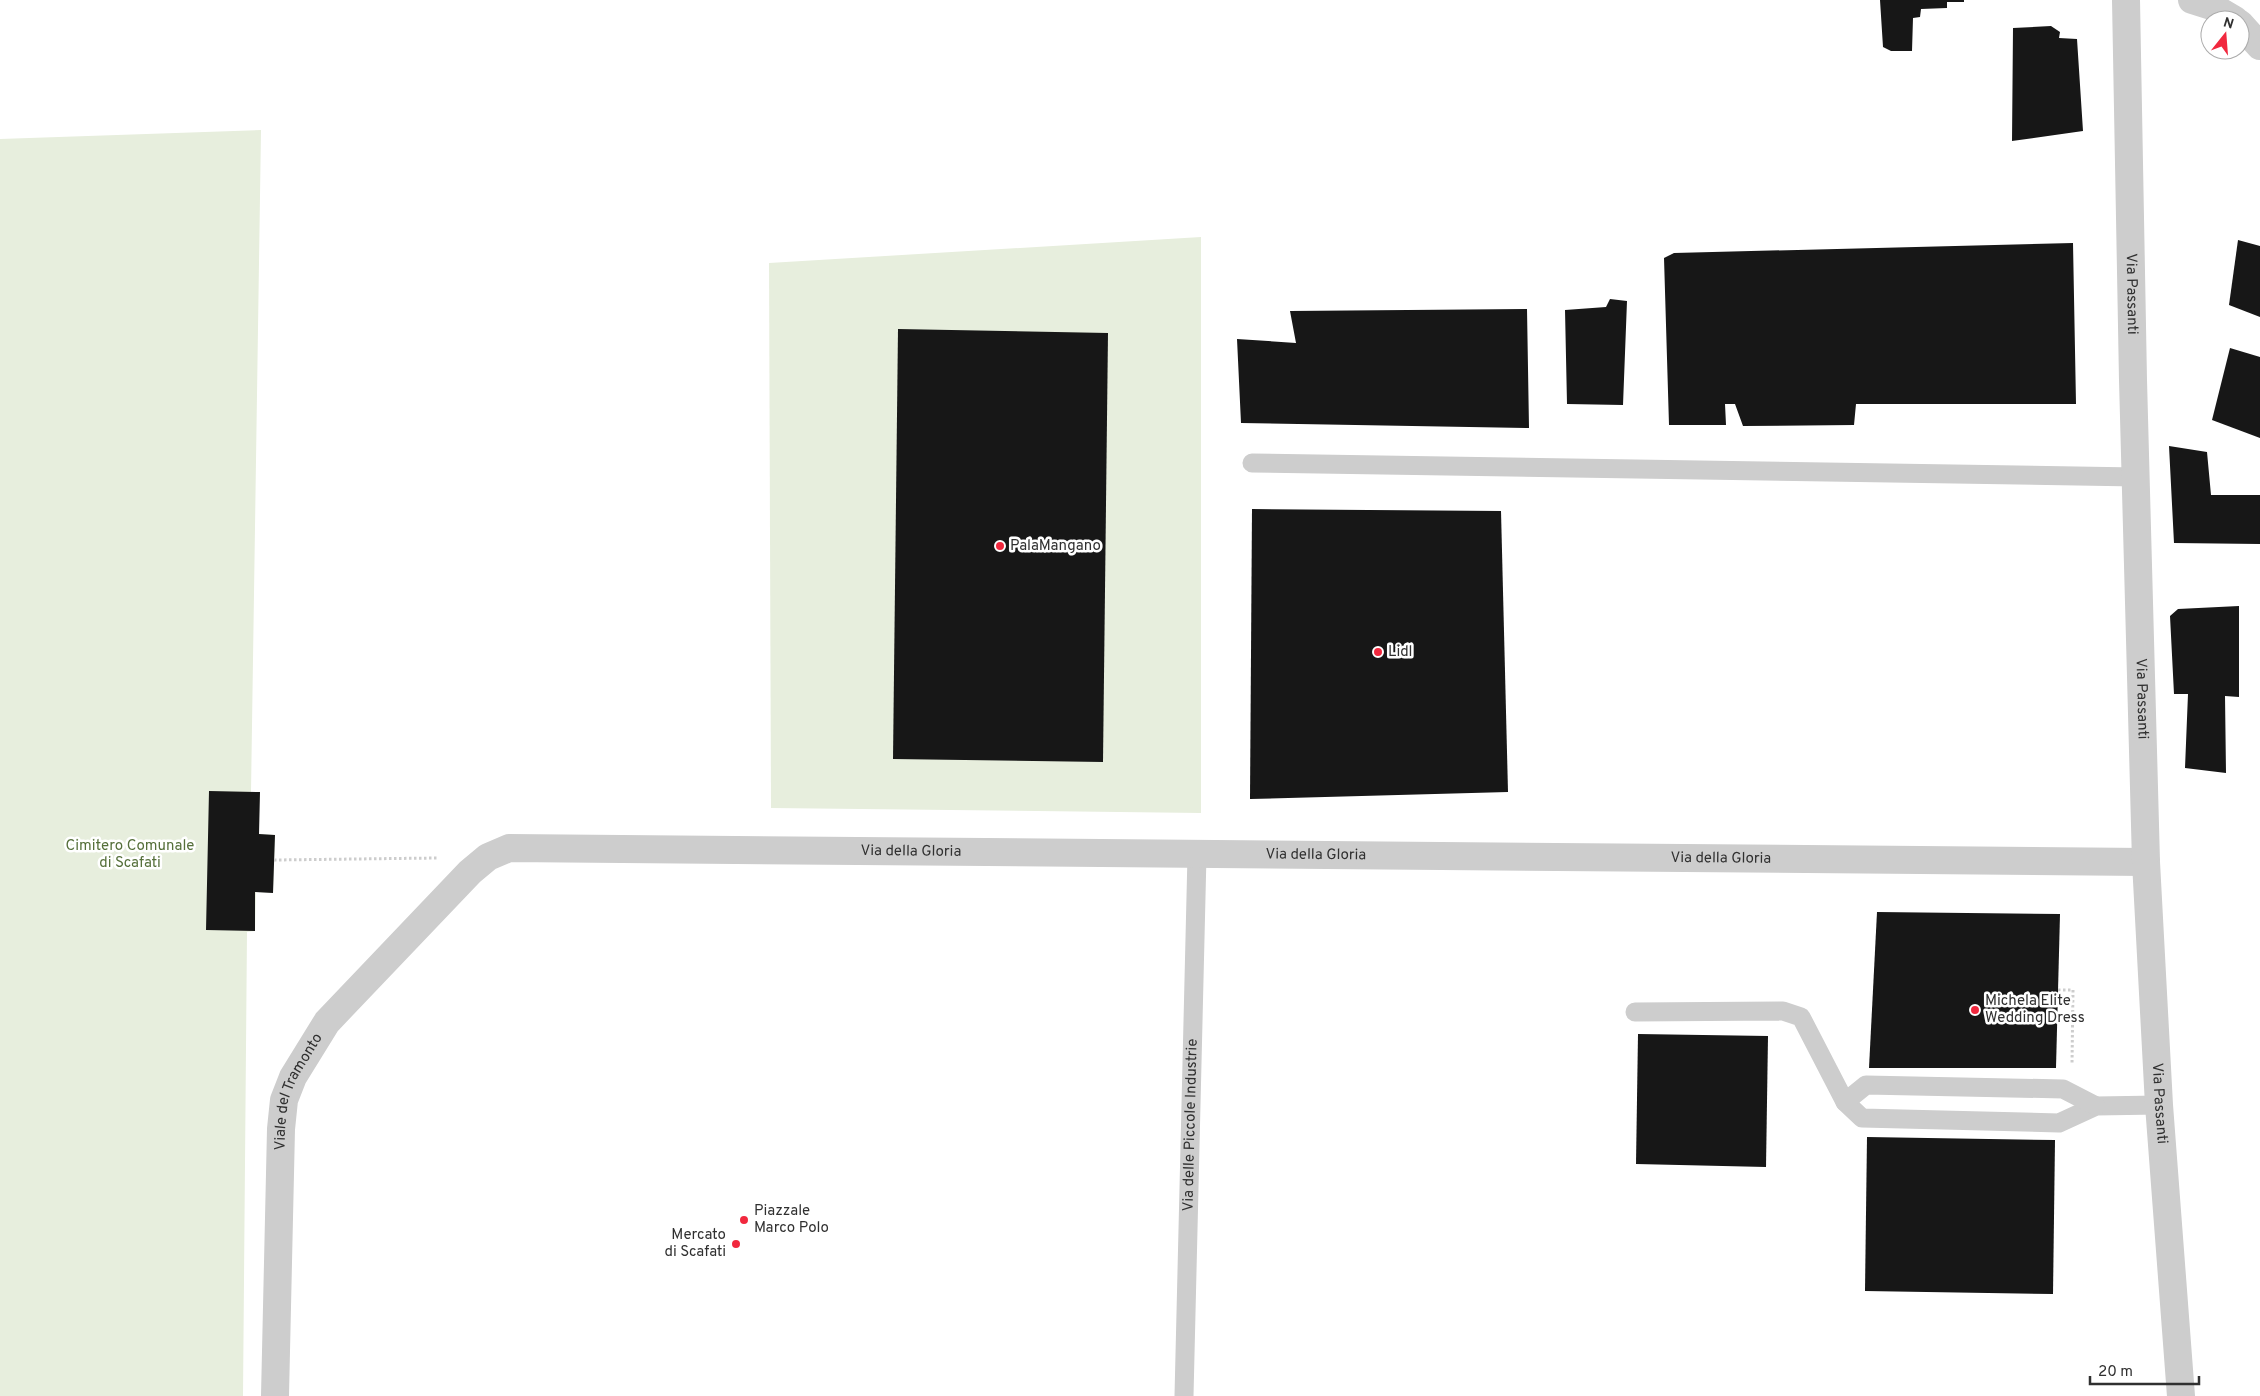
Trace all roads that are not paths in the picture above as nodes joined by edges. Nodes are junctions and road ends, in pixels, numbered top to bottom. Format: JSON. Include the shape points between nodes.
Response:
{"nodes":[{"id":1,"x":2192,"y":0,"type":"edge"},
{"id":2,"x":2130,"y":1,"type":"edge"},
{"id":3,"x":2217,"y":10,"type":"edge"},
{"id":4,"x":1252,"y":463,"type":"dead end"},
{"id":5,"x":2137,"y":477,"type":"junction"},
{"id":6,"x":1196,"y":854,"type":"junction"},
{"id":7,"x":488,"y":857,"type":"joint"},
{"id":8,"x":2146,"y":862,"type":"junction"},
{"id":9,"x":1635,"y":1012,"type":"dead end"},
{"id":10,"x":1845,"y":1102,"type":"junction"},
{"id":11,"x":2159,"y":1105,"type":"junction"},
{"id":12,"x":2096,"y":1106,"type":"junction"},
{"id":13,"x":275,"y":1396,"type":"edge"},
{"id":14,"x":1184,"y":1396,"type":"edge"},
{"id":15,"x":2181,"y":1396,"type":"edge"}],
"edges":[{"from":1,"to":3,"type":"street"},
{"from":2,"to":5,"type":"street","name":"Via Passanti","via":[[2133,380]]},
{"from":4,"to":5,"type":"lane"},
{"from":5,"to":8,"type":"street","name":"Via Passanti"},
{"from":6,"to":7,"type":"street","name":"Via della Gloria","via":[[509,848]]},
{"from":6,"to":8,"type":"street","name":"Via della Gloria"},
{"from":6,"to":14,"type":"lane","name":"Via delle Piccole Industrie"},
{"from":7,"to":13,"type":"street","name":"Viale del Tramonto","via":[[327,1022],[293,1077],[284,1100],[281,1129]]},
{"from":8,"to":11,"type":"street","name":"Via Passanti"},
{"from":9,"to":10,"type":"lane","via":[[1783,1011],[1801,1017]]},
{"from":10,"to":12,"type":"lane","via":[[1862,1118],[2059,1123]]},
{"from":10,"to":12,"type":"lane","via":[[1866,1085],[2063,1088]]},
{"from":11,"to":12,"type":"lane"},
{"from":11,"to":15,"type":"street","name":"Via Passanti"}]}
